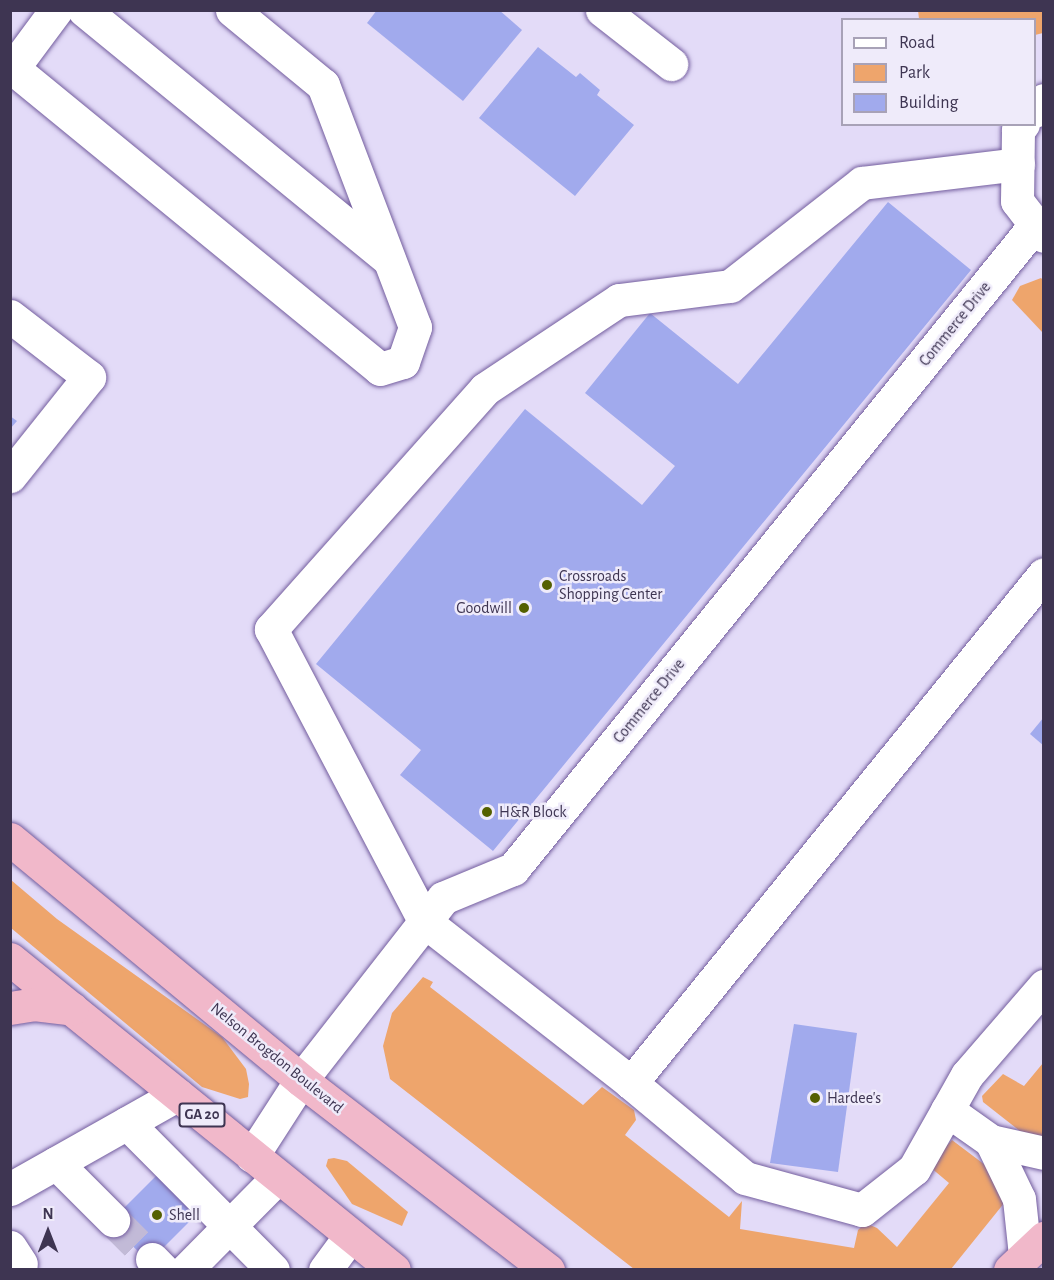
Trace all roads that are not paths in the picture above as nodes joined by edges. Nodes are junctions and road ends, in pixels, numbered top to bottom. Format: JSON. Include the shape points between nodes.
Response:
{"nodes":[{"id":1,"x":56,"y":10,"type":"edge"},
{"id":2,"x":84,"y":10,"type":"edge"},
{"id":3,"x":232,"y":10,"type":"edge"},
{"id":4,"x":602,"y":10,"type":"edge"},
{"id":5,"x":671,"y":64,"type":"dead end"},
{"id":6,"x":12,"y":67,"type":"edge"},
{"id":7,"x":1021,"y":126,"type":"edge"},
{"id":8,"x":1018,"y":164,"type":"junction"},
{"id":9,"x":1039,"y":231,"type":"edge"},
{"id":10,"x":390,"y":261,"type":"junction"},
{"id":11,"x":10,"y":316,"type":"edge"},
{"id":12,"x":10,"y":476,"type":"edge"},
{"id":13,"x":1040,"y":584,"type":"edge"},
{"id":14,"x":10,"y":839,"type":"edge"},
{"id":15,"x":424,"y":921,"type":"junction"},
{"id":16,"x":10,"y":959,"type":"edge"},
{"id":17,"x":1044,"y":986,"type":"edge"},
{"id":18,"x":10,"y":1008,"type":"edge"},
{"id":19,"x":72,"y":1009,"type":"junction"},
{"id":20,"x":302,"y":1080,"type":"junction"},
{"id":21,"x":631,"y":1083,"type":"junction"},
{"id":22,"x":177,"y":1095,"type":"junction"},
{"id":23,"x":947,"y":1110,"type":"junction"},
{"id":24,"x":127,"y":1123,"type":"junction"},
{"id":25,"x":992,"y":1141,"type":"junction"},
{"id":26,"x":1044,"y":1153,"type":"edge"},
{"id":27,"x":252,"y":1156,"type":"junction"},
{"id":28,"x":56,"y":1163,"type":"junction"},
{"id":29,"x":278,"y":1177,"type":"junction"},
{"id":30,"x":10,"y":1189,"type":"edge"},
{"id":31,"x":113,"y":1220,"type":"tunnel mouth"},
{"id":32,"x":230,"y":1227,"type":"junction"},
{"id":33,"x":350,"y":1236,"type":"junction"},
{"id":34,"x":1026,"y":1254,"type":"edge"},
{"id":35,"x":186,"y":1269,"type":"edge"},
{"id":36,"x":273,"y":1269,"type":"edge"},
{"id":37,"x":325,"y":1269,"type":"edge"},
{"id":38,"x":394,"y":1269,"type":"edge"},
{"id":39,"x":548,"y":1269,"type":"edge"}],
"edges":[{"from":1,"to":6,"type":"lane"},
{"from":2,"to":10,"type":"lane"},
{"from":3,"to":10,"type":"lane","via":[[323,85]]},
{"from":4,"to":5,"type":"lane"},
{"from":6,"to":10,"type":"lane","via":[[380,369],[403,362],[415,327]]},
{"from":7,"to":8,"type":"lane"},
{"from":8,"to":9,"type":"lane","via":[[1017,201]]},
{"from":8,"to":15,"type":"lane","via":[[861,183],[730,286],[619,300],[485,389],[272,629]]},
{"from":9,"to":15,"type":"lane","name":"Commerce Drive","via":[[513,869],[443,898]]},
{"from":11,"to":12,"type":"lane","via":[[89,377]]},
{"from":13,"to":21,"type":"lane"},
{"from":14,"to":20,"type":"highway","name":"Nelson Brogdon Boulevard"},
{"from":15,"to":20,"type":"lane","name":"Commerce Drive"},
{"from":15,"to":21,"type":"lane"},
{"from":16,"to":19,"type":"highway","number":"GA 20"},
{"from":17,"to":23,"type":"lane","via":[[967,1075]]},
{"from":18,"to":19,"type":"highway","via":[[34,1004]]},
{"from":19,"to":22,"type":"highway","number":"GA 20"},
{"from":20,"to":27,"type":"lane","name":"Commerce Drive"},
{"from":20,"to":39,"type":"highway","name":"Nelson Brogdon Boulevard"},
{"from":21,"to":23,"type":"lane","via":[[745,1178],[862,1210],[914,1168]]},
{"from":22,"to":24,"type":"lane"},
{"from":22,"to":27,"type":"highway","number":"GA 20"},
{"from":23,"to":25,"type":"lane"},
{"from":24,"to":28,"type":"lane"},
{"from":24,"to":32,"type":"lane"},
{"from":25,"to":26,"type":"lane"},
{"from":25,"to":34,"type":"lane","via":[[1019,1199]]},
{"from":27,"to":29,"type":"highway","number":"GA 20"},
{"from":28,"to":30,"type":"lane"},
{"from":28,"to":31,"type":"lane"},
{"from":29,"to":32,"type":"lane"},
{"from":29,"to":33,"type":"highway","number":"GA 20"},
{"from":32,"to":35,"type":"lane"},
{"from":32,"to":36,"type":"lane"},
{"from":33,"to":37,"type":"lane"},
{"from":33,"to":38,"type":"highway","number":"GA 20"}]}
